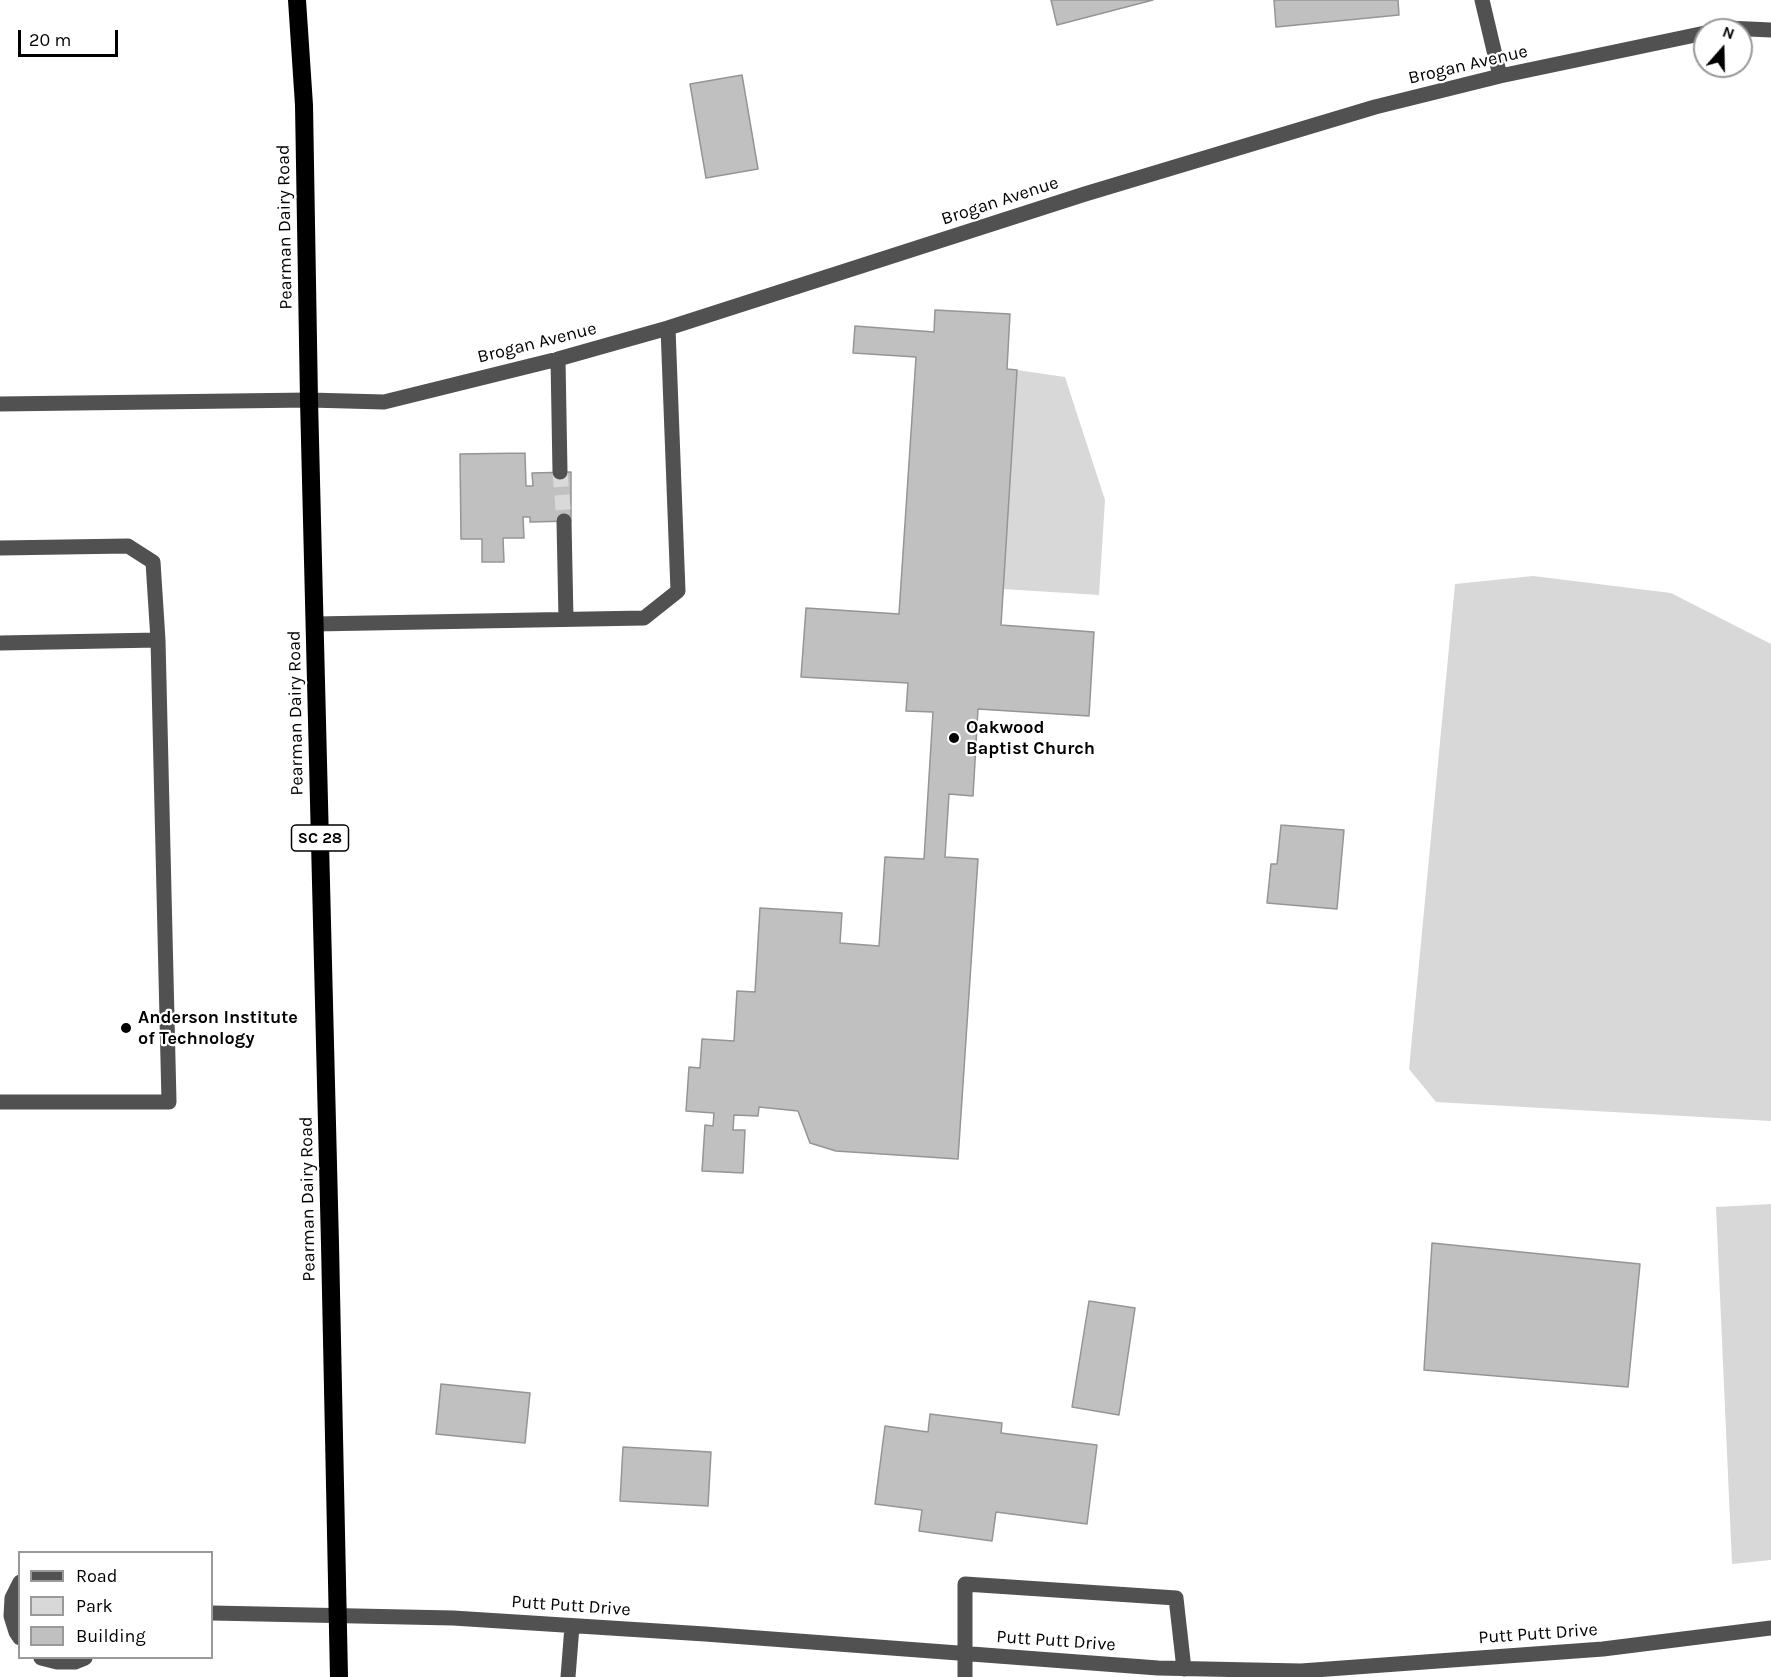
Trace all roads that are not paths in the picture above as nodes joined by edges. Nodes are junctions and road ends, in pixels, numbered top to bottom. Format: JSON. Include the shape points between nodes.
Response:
{"nodes":[{"id":1,"x":297,"y":0,"type":"edge"},
{"id":2,"x":1482,"y":0,"type":"edge"},
{"id":3,"x":1753,"y":29,"type":"edge"},
{"id":4,"x":1771,"y":30,"type":"edge"},
{"id":5,"x":1693,"y":36,"type":"edge"},
{"id":6,"x":1500,"y":76,"type":"junction"},
{"id":7,"x":668,"y":328,"type":"junction"},
{"id":8,"x":558,"y":359,"type":"junction"},
{"id":9,"x":309,"y":400,"type":"junction"},
{"id":10,"x":0,"y":404,"type":"edge"},
{"id":11,"x":560,"y":472,"type":"tunnel mouth"},
{"id":12,"x":564,"y":521,"type":"tunnel mouth"},
{"id":13,"x":0,"y":548,"type":"edge"},
{"id":14,"x":566,"y":620,"type":"junction"},
{"id":15,"x":315,"y":624,"type":"junction"},
{"id":16,"x":158,"y":640,"type":"junction"},
{"id":17,"x":0,"y":643,"type":"edge"},
{"id":18,"x":0,"y":1102,"type":"edge"},
{"id":19,"x":18,"y":1586,"type":"edge"},
{"id":20,"x":213,"y":1613,"type":"edge"},
{"id":21,"x":338,"y":1616,"type":"junction"},
{"id":22,"x":572,"y":1626,"type":"junction"},
{"id":23,"x":1771,"y":1628,"type":"edge"},
{"id":24,"x":18,"y":1635,"type":"edge"},
{"id":25,"x":965,"y":1654,"type":"junction"},
{"id":26,"x":44,"y":1659,"type":"edge"},
{"id":27,"x":82,"y":1659,"type":"edge"},
{"id":28,"x":1184,"y":1669,"type":"junction"},
{"id":29,"x":1301,"y":1674,"type":"edge"},
{"id":30,"x":339,"y":1677,"type":"edge"},
{"id":31,"x":568,"y":1677,"type":"edge"},
{"id":32,"x":965,"y":1677,"type":"edge"}],
"edges":[{"from":1,"to":9,"type":"highway","name":"Pearman Dairy Road","number":"SC 28","via":[[304,105]]},
{"from":2,"to":6,"type":"street"},
{"from":3,"to":4,"type":"street"},
{"from":5,"to":6,"type":"street","name":"Brogan Avenue"},
{"from":6,"to":7,"type":"street","name":"Brogan Avenue","via":[[1375,107],[1084,194]]},
{"from":7,"to":8,"type":"street","name":"Brogan Avenue"},
{"from":7,"to":14,"type":"street","via":[[678,591],[644,618]]},
{"from":8,"to":9,"type":"street","name":"Brogan Avenue","via":[[384,402]]},
{"from":8,"to":11,"type":"street"},
{"from":9,"to":10,"type":"street","name":"Brogan Avenue"},
{"from":9,"to":15,"type":"highway","name":"Pearman Dairy Road","number":"SC 28"},
{"from":12,"to":14,"type":"street"},
{"from":13,"to":16,"type":"street","via":[[128,546],[153,562]]},
{"from":14,"to":15,"type":"street"},
{"from":15,"to":21,"type":"highway","name":"Pearman Dairy Road","number":"SC 28"},
{"from":16,"to":17,"type":"street"},
{"from":16,"to":18,"type":"street","via":[[169,1102]]},
{"from":19,"to":24,"type":"street","via":[[12,1598],[11,1616]]},
{"from":20,"to":21,"type":"street","name":"Putt Putt Drive"},
{"from":21,"to":22,"type":"street","name":"Putt Putt Drive"},
{"from":21,"to":30,"type":"highway","name":"Pearman Dairy Road","number":"SC 28"},
{"from":22,"to":25,"type":"street","name":"Putt Putt Drive"},
{"from":22,"to":31,"type":"street"},
{"from":23,"to":29,"type":"street","name":"Putt Putt Drive","via":[[1603,1649]]},
{"from":25,"to":28,"type":"street","name":"Putt Putt Drive"},
{"from":25,"to":28,"type":"street","via":[[965,1584],[1176,1598]]},
{"from":25,"to":32,"type":"street"},
{"from":26,"to":27,"type":"street"},
{"from":28,"to":29,"type":"street","name":"Putt Putt Drive"}]}
